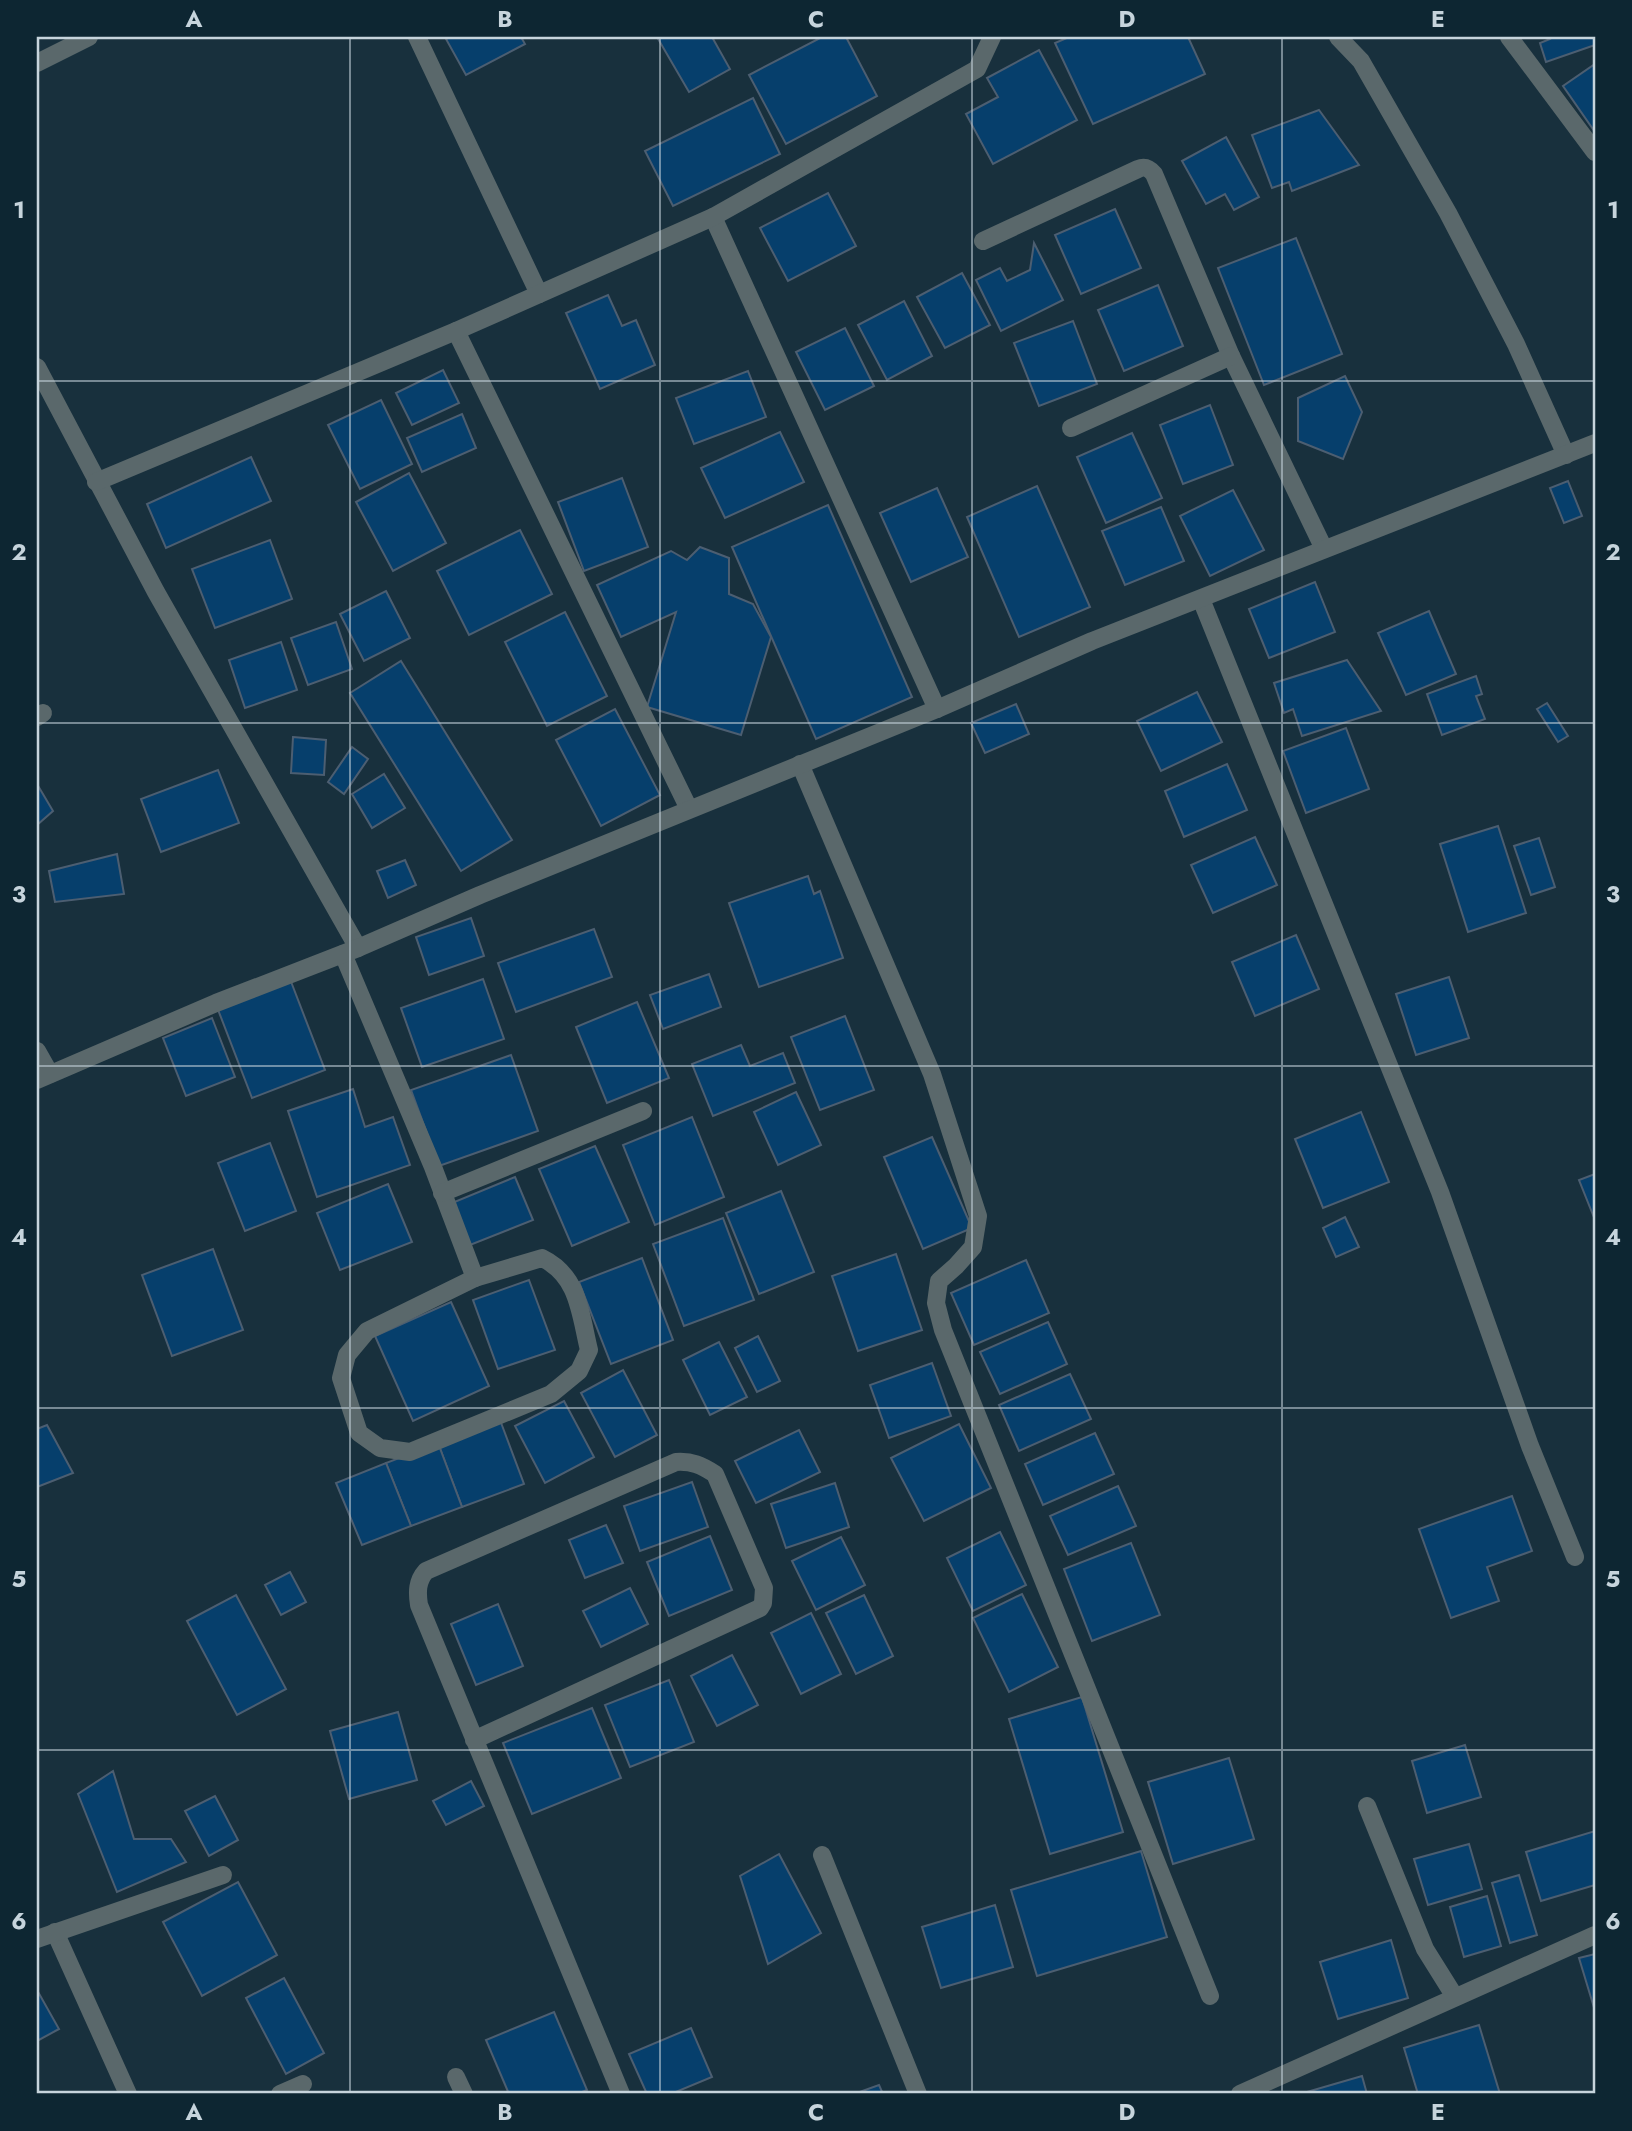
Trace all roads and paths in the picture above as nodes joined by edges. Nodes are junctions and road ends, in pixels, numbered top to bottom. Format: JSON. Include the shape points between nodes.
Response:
{"nodes":[{"id":1,"x":89,"y":37,"type":"edge"},
{"id":2,"x":417,"y":37,"type":"edge"},
{"id":3,"x":992,"y":37,"type":"edge"},
{"id":4,"x":1338,"y":37,"type":"edge"},
{"id":5,"x":1509,"y":37,"type":"edge"},
{"id":6,"x":37,"y":63,"type":"edge"},
{"id":7,"x":1595,"y":152,"type":"edge"},
{"id":8,"x":713,"y":217,"type":"junction"},
{"id":9,"x":983,"y":241,"type":"dead end"},
{"id":10,"x":539,"y":294,"type":"junction"},
{"id":11,"x":456,"y":331,"type":"junction"},
{"id":12,"x":1231,"y":356,"type":"junction"},
{"id":13,"x":37,"y":367,"type":"edge"},
{"id":14,"x":1071,"y":428,"type":"dead end"},
{"id":15,"x":1595,"y":443,"type":"edge"},
{"id":16,"x":1566,"y":455,"type":"junction"},
{"id":17,"x":96,"y":482,"type":"junction"},
{"id":18,"x":1324,"y":549,"type":"junction"},
{"id":19,"x":1201,"y":599,"type":"junction"},
{"id":20,"x":937,"y":709,"type":"junction"},
{"id":21,"x":800,"y":764,"type":"junction"},
{"id":22,"x":689,"y":809,"type":"junction"},
{"id":23,"x":350,"y":951,"type":"junction"},
{"id":24,"x":37,"y":1051,"type":"edge"},
{"id":25,"x":43,"y":1077,"type":"edge"},
{"id":26,"x":643,"y":1111,"type":"dead end"},
{"id":27,"x":442,"y":1194,"type":"junction"},
{"id":28,"x":475,"y":1278,"type":"junction"},
{"id":29,"x":1575,"y":1557,"type":"dead end"},
{"id":30,"x":474,"y":1740,"type":"junction"},
{"id":31,"x":1367,"y":1805,"type":"dead end"},
{"id":32,"x":822,"y":1855,"type":"dead end"},
{"id":33,"x":223,"y":1875,"type":"dead end"},
{"id":34,"x":55,"y":1932,"type":"junction"},
{"id":35,"x":1595,"y":1935,"type":"edge"},
{"id":36,"x":37,"y":1939,"type":"edge"},
{"id":37,"x":1210,"y":1996,"type":"dead end"},
{"id":38,"x":1455,"y":1997,"type":"junction"},
{"id":39,"x":456,"y":2077,"type":"dead end"},
{"id":40,"x":303,"y":2084,"type":"dead end"},
{"id":41,"x":128,"y":2094,"type":"edge"},
{"id":42,"x":280,"y":2094,"type":"edge"},
{"id":43,"x":464,"y":2094,"type":"edge"},
{"id":44,"x":621,"y":2094,"type":"edge"},
{"id":45,"x":918,"y":2094,"type":"edge"},
{"id":46,"x":1240,"y":2094,"type":"edge"}],
"edges":[{"from":1,"to":6,"type":"street"},
{"from":2,"to":10,"type":"street"},
{"from":3,"to":8,"type":"street","via":[[977,69]]},
{"from":4,"to":16,"type":"street","via":[[1361,61],[1448,213],[1516,344]]},
{"from":5,"to":7,"type":"street"},
{"from":8,"to":10,"type":"street"},
{"from":8,"to":20,"type":"street"},
{"from":9,"to":12,"type":"street","via":[[1138,169],[1149,169]]},
{"from":10,"to":11,"type":"street"},
{"from":11,"to":17,"type":"street"},
{"from":11,"to":22,"type":"street"},
{"from":12,"to":14,"type":"street"},
{"from":12,"to":18,"type":"street"},
{"from":13,"to":17,"type":"street"},
{"from":15,"to":16,"type":"street"},
{"from":16,"to":18,"type":"street"},
{"from":17,"to":23,"type":"street"},
{"from":18,"to":19,"type":"street"},
{"from":19,"to":20,"type":"street"},
{"from":19,"to":29,"type":"street","via":[[1440,1192],[1530,1446]]},
{"from":20,"to":21,"type":"street"},
{"from":21,"to":22,"type":"street"},
{"from":21,"to":37,"type":"street","via":[[932,1074],[978,1216],[973,1247],[939,1281],[936,1303],[943,1330]]},
{"from":22,"to":23,"type":"street"},
{"from":23,"to":25,"type":"street"},
{"from":23,"to":27,"type":"street"},
{"from":24,"to":25,"type":"street"},
{"from":26,"to":27,"type":"street"},
{"from":27,"to":28,"type":"street"},
{"from":28,"to":28,"type":"street","via":[[542,1258],[557,1265],[573,1287],[589,1350],[579,1371],[551,1394],[410,1452],[380,1448],[359,1433],[341,1378],[347,1355],[367,1331]]},
{"from":30,"to":30,"type":"street","via":[[419,1605],[420,1578],[426,1571],[676,1462],[689,1461],[715,1474],[764,1588],[760,1608]]},
{"from":30,"to":44,"type":"street"},
{"from":31,"to":38,"type":"street","via":[[1426,1948]]},
{"from":32,"to":45,"type":"street"},
{"from":33,"to":34,"type":"street"},
{"from":34,"to":36,"type":"street"},
{"from":34,"to":41,"type":"street"},
{"from":35,"to":38,"type":"street"},
{"from":38,"to":46,"type":"street"},
{"from":39,"to":43,"type":"street"},
{"from":40,"to":42,"type":"street"}]}
